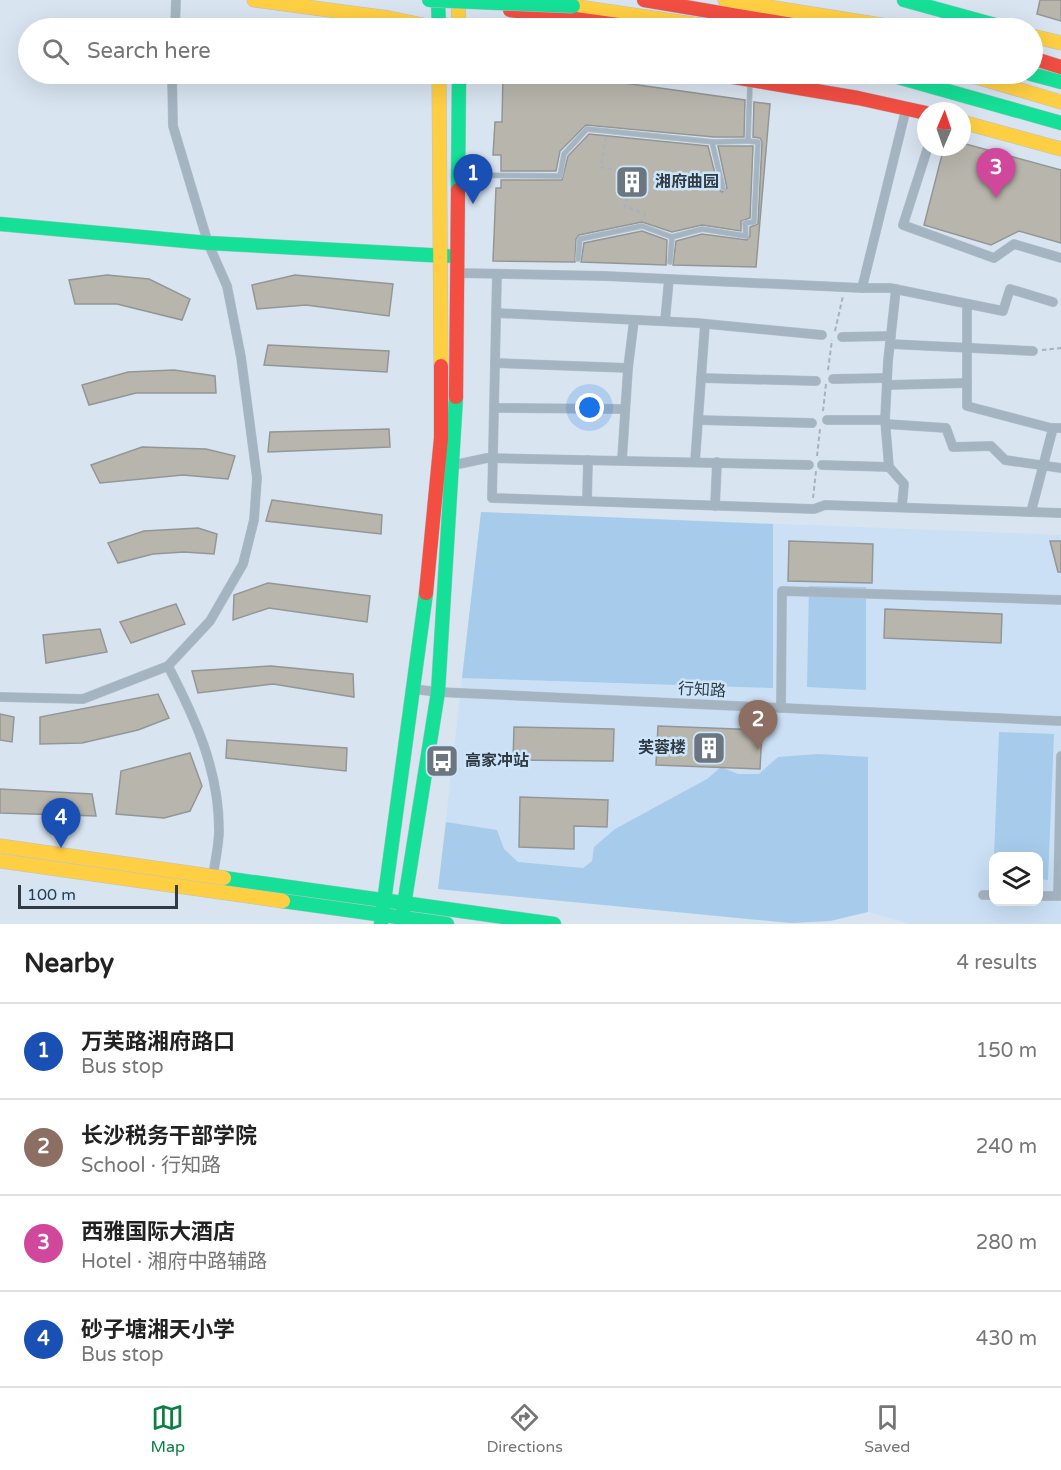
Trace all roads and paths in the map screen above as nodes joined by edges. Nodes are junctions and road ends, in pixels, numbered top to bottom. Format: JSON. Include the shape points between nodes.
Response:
{"nodes":[{"id":1,"x":176,"y":0,"type":"edge"},
{"id":2,"x":254,"y":0,"type":"edge"},
{"id":3,"x":429,"y":0,"type":"edge"},
{"id":4,"x":440,"y":0,"type":"edge"},
{"id":5,"x":525,"y":0,"type":"edge"},
{"id":6,"x":644,"y":0,"type":"edge"},
{"id":7,"x":724,"y":0,"type":"edge"},
{"id":8,"x":904,"y":0,"type":"edge"},
{"id":9,"x":458,"y":1,"type":"edge"},
{"id":10,"x":573,"y":6,"type":"junction"},
{"id":11,"x":175,"y":18,"type":"edge"},
{"id":12,"x":388,"y":18,"type":"edge"},
{"id":13,"x":439,"y":18,"type":"edge"},
{"id":14,"x":459,"y":18,"type":"edge"},
{"id":15,"x":573,"y":18,"type":"edge"},
{"id":16,"x":653,"y":18,"type":"edge"},
{"id":17,"x":751,"y":18,"type":"edge"},
{"id":18,"x":837,"y":18,"type":"edge"},
{"id":19,"x":970,"y":18,"type":"edge"},
{"id":20,"x":1043,"y":39,"type":"edge"},
{"id":21,"x":1061,"y":43,"type":"edge"},
{"id":22,"x":1043,"y":61,"type":"edge"},
{"id":23,"x":1061,"y":67,"type":"edge"},
{"id":24,"x":1043,"y":77,"type":"edge"},
{"id":25,"x":1061,"y":82,"type":"edge"},
{"id":26,"x":172,"y":84,"type":"edge"},
{"id":27,"x":439,"y":84,"type":"edge"},
{"id":28,"x":459,"y":84,"type":"edge"},
{"id":29,"x":750,"y":84,"type":"edge"},
{"id":30,"x":776,"y":84,"type":"edge"},
{"id":31,"x":923,"y":84,"type":"edge"},
{"id":32,"x":1000,"y":84,"type":"edge"},
{"id":33,"x":1061,"y":102,"type":"edge"},
{"id":34,"x":906,"y":109,"type":"junction"},
{"id":35,"x":917,"y":111,"type":"edge"},
{"id":36,"x":1061,"y":123,"type":"edge"},
{"id":37,"x":971,"y":124,"type":"edge"},
{"id":38,"x":607,"y":131,"type":"junction"},
{"id":39,"x":748,"y":141,"type":"junction"},
{"id":40,"x":712,"y":142,"type":"junction"},
{"id":41,"x":1061,"y":148,"type":"edge"},
{"id":42,"x":925,"y":156,"type":"edge"},
{"id":43,"x":457,"y":175,"type":"junction"},
{"id":44,"x":723,"y":188,"type":"dead end"},
{"id":45,"x":0,"y":224,"type":"edge"},
{"id":46,"x":642,"y":226,"type":"junction"},
{"id":47,"x":672,"y":237,"type":"junction"},
{"id":48,"x":208,"y":243,"type":"junction"},
{"id":49,"x":439,"y":256,"type":"junction"},
{"id":50,"x":456,"y":257,"type":"junction"},
{"id":51,"x":1061,"y":258,"type":"edge"},
{"id":52,"x":578,"y":259,"type":"dead end"},
{"id":53,"x":670,"y":262,"type":"dead end"},
{"id":54,"x":456,"y":273,"type":"junction"},
{"id":55,"x":497,"y":274,"type":"junction"},
{"id":56,"x":669,"y":279,"type":"junction"},
{"id":57,"x":845,"y":288,"type":"junction"},
{"id":58,"x":862,"y":288,"type":"junction"},
{"id":59,"x":896,"y":289,"type":"junction"},
{"id":60,"x":1053,"y":302,"type":"dead end"},
{"id":61,"x":967,"y":304,"type":"junction"},
{"id":62,"x":496,"y":313,"type":"junction"},
{"id":63,"x":634,"y":320,"type":"junction"},
{"id":64,"x":665,"y":321,"type":"junction"},
{"id":65,"x":705,"y":324,"type":"junction"},
{"id":66,"x":822,"y":335,"type":"dead end"},
{"id":67,"x":842,"y":337,"type":"dead end"},
{"id":68,"x":891,"y":340,"type":"junction"},
{"id":69,"x":967,"y":348,"type":"junction"},
{"id":70,"x":1061,"y":348,"type":"edge"},
{"id":71,"x":1033,"y":351,"type":"joint"},
{"id":72,"x":495,"y":363,"type":"junction"},
{"id":73,"x":628,"y":368,"type":"junction"},
{"id":74,"x":701,"y":378,"type":"junction"},
{"id":75,"x":833,"y":379,"type":"dead end"},
{"id":76,"x":816,"y":381,"type":"dead end"},
{"id":77,"x":887,"y":381,"type":"junction"},
{"id":78,"x":967,"y":383,"type":"junction"},
{"id":79,"x":494,"y":408,"type":"junction"},
{"id":80,"x":623,"y":409,"type":"junction"},
{"id":81,"x":698,"y":420,"type":"junction"},
{"id":82,"x":827,"y":420,"type":"dead end"},
{"id":83,"x":886,"y":422,"type":"junction"},
{"id":84,"x":812,"y":423,"type":"dead end"},
{"id":85,"x":1057,"y":428,"type":"edge"},
{"id":86,"x":493,"y":458,"type":"junction"},
{"id":87,"x":588,"y":460,"type":"junction"},
{"id":88,"x":622,"y":460,"type":"junction"},
{"id":89,"x":695,"y":462,"type":"junction"},
{"id":90,"x":717,"y":462,"type":"junction"},
{"id":91,"x":454,"y":465,"type":"junction"},
{"id":92,"x":809,"y":465,"type":"dead end"},
{"id":93,"x":822,"y":465,"type":"dead end"},
{"id":94,"x":1044,"y":465,"type":"junction"},
{"id":95,"x":889,"y":467,"type":"junction"},
{"id":96,"x":1061,"y":468,"type":"edge"},
{"id":97,"x":587,"y":501,"type":"junction"},
{"id":98,"x":715,"y":506,"type":"junction"},
{"id":99,"x":902,"y":506,"type":"junction"},
{"id":100,"x":812,"y":509,"type":"junction"},
{"id":101,"x":1031,"y":512,"type":"junction"},
{"id":102,"x":1061,"y":513,"type":"edge"},
{"id":103,"x":1061,"y":600,"type":"edge"},
{"id":104,"x":168,"y":666,"type":"junction"},
{"id":105,"x":413,"y":689,"type":"junction"},
{"id":106,"x":438,"y":692,"type":"junction"},
{"id":107,"x":0,"y":697,"type":"edge"},
{"id":108,"x":781,"y":708,"type":"junction"},
{"id":109,"x":1061,"y":721,"type":"edge"},
{"id":110,"x":1061,"y":756,"type":"edge"},
{"id":111,"x":0,"y":846,"type":"edge"},
{"id":112,"x":0,"y":861,"type":"edge"},
{"id":113,"x":213,"y":876,"type":"junction"},
{"id":114,"x":983,"y":895,"type":"dead end"},
{"id":115,"x":989,"y":895,"type":"edge"},
{"id":116,"x":1043,"y":896,"type":"edge"},
{"id":117,"x":1060,"y":896,"type":"edge"},
{"id":118,"x":383,"y":900,"type":"junction"},
{"id":119,"x":404,"y":903,"type":"junction"},
{"id":120,"x":381,"y":920,"type":"edge"},
{"id":121,"x":401,"y":921,"type":"edge"},
{"id":122,"x":447,"y":924,"type":"edge"},
{"id":123,"x":554,"y":924,"type":"edge"}],
"edges":[{"from":1,"to":11,"type":"street"},
{"from":2,"to":12,"type":"main road"},
{"from":3,"to":10,"type":"main road","bridge":true},
{"from":4,"to":9,"type":"main road"},
{"from":4,"to":13,"type":"main road"},
{"from":5,"to":10,"type":"main road","bridge":true},
{"from":6,"to":17,"type":"main road"},
{"from":7,"to":18,"type":"main road"},
{"from":8,"to":19,"type":"main road"},
{"from":9,"to":14,"type":"main road"},
{"from":9,"to":15,"type":"main road"},
{"from":10,"to":16,"type":"main road"},
{"from":20,"to":21,"type":"main road"},
{"from":22,"to":23,"type":"main road"},
{"from":24,"to":25,"type":"main road"},
{"from":26,"to":48,"type":"street","via":[[173,126]]},
{"from":27,"to":49,"type":"main road"},
{"from":28,"to":43,"type":"main road"},
{"from":29,"to":39,"type":"lane"},
{"from":30,"to":34,"type":"main road"},
{"from":31,"to":36,"type":"main road"},
{"from":32,"to":33,"type":"main road"},
{"from":34,"to":35,"type":"main road"},
{"from":34,"to":58,"type":"street"},
{"from":37,"to":41,"type":"main road"},
{"from":38,"to":40,"type":"lane"},
{"from":38,"to":43,"type":"lane","via":[[587,129],[564,154],[560,176]]},
{"from":38,"to":46,"type":"path","via":[[601,167],[636,174],[624,207],[645,214]]},
{"from":39,"to":40,"type":"lane"},
{"from":39,"to":47,"type":"lane","via":[[758,142],[754,222],[745,223],[746,236],[702,229]]},
{"from":40,"to":44,"type":"lane"},
{"from":42,"to":51,"type":"street","via":[[903,225],[994,258],[1014,244]]},
{"from":43,"to":50,"type":"main road"},
{"from":45,"to":48,"type":"main road"},
{"from":46,"to":47,"type":"lane"},
{"from":46,"to":52,"type":"lane","via":[[580,238]]},
{"from":47,"to":53,"type":"lane"},
{"from":48,"to":49,"type":"main road"},
{"from":48,"to":104,"type":"street","via":[[227,286],[241,357],[257,478],[254,520],[243,564],[210,621]]},
{"from":49,"to":50,"type":"main road"},
{"from":49,"to":105,"type":"main road","via":[[441,438],[430,565]]},
{"from":50,"to":54,"type":"main road"},
{"from":54,"to":55,"type":"street"},
{"from":54,"to":91,"type":"main road"},
{"from":55,"to":56,"type":"street"},
{"from":55,"to":62,"type":"street"},
{"from":56,"to":57,"type":"street"},
{"from":56,"to":64,"type":"street"},
{"from":57,"to":58,"type":"street"},
{"from":57,"to":100,"type":"path","via":[[832,341]]},
{"from":58,"to":59,"type":"street"},
{"from":59,"to":61,"type":"street"},
{"from":59,"to":68,"type":"street"},
{"from":60,"to":61,"type":"street","via":[[1010,289],[1003,311]]},
{"from":61,"to":69,"type":"street"},
{"from":62,"to":63,"type":"street"},
{"from":62,"to":72,"type":"street"},
{"from":63,"to":64,"type":"street"},
{"from":63,"to":73,"type":"street"},
{"from":64,"to":65,"type":"street"},
{"from":65,"to":66,"type":"street"},
{"from":65,"to":74,"type":"street"},
{"from":67,"to":68,"type":"street"},
{"from":68,"to":69,"type":"street"},
{"from":68,"to":77,"type":"street"},
{"from":69,"to":71,"type":"street"},
{"from":69,"to":78,"type":"street"},
{"from":70,"to":71,"type":"path"},
{"from":72,"to":73,"type":"street"},
{"from":72,"to":79,"type":"street"},
{"from":73,"to":80,"type":"street"},
{"from":74,"to":76,"type":"street"},
{"from":74,"to":81,"type":"street"},
{"from":75,"to":77,"type":"street"},
{"from":77,"to":78,"type":"street"},
{"from":77,"to":83,"type":"street"},
{"from":78,"to":85,"type":"street","via":[[967,406]]},
{"from":79,"to":80,"type":"street"},
{"from":79,"to":86,"type":"street"},
{"from":80,"to":88,"type":"street"},
{"from":81,"to":84,"type":"street"},
{"from":81,"to":89,"type":"street"},
{"from":82,"to":83,"type":"street"},
{"from":83,"to":94,"type":"street","via":[[946,428],[952,447],[991,446],[1005,459]]},
{"from":83,"to":95,"type":"street"},
{"from":85,"to":94,"type":"street"},
{"from":86,"to":87,"type":"street"},
{"from":86,"to":91,"type":"street"},
{"from":86,"to":97,"type":"street","via":[[492,498]]},
{"from":87,"to":88,"type":"street"},
{"from":87,"to":97,"type":"street"},
{"from":88,"to":89,"type":"street"},
{"from":89,"to":90,"type":"street"},
{"from":90,"to":92,"type":"street"},
{"from":90,"to":98,"type":"street"},
{"from":91,"to":106,"type":"main road"},
{"from":93,"to":95,"type":"street"},
{"from":94,"to":96,"type":"street"},
{"from":94,"to":101,"type":"street"},
{"from":95,"to":99,"type":"street","via":[[904,483]]},
{"from":97,"to":98,"type":"street"},
{"from":98,"to":100,"type":"street"},
{"from":99,"to":100,"type":"street","via":[[825,505]]},
{"from":99,"to":101,"type":"street"},
{"from":101,"to":102,"type":"street"},
{"from":103,"to":108,"type":"street","via":[[782,591]]},
{"from":104,"to":107,"type":"street","via":[[83,699]]},
{"from":104,"to":113,"type":"street","via":[[197,722],[213,772],[219,830]]},
{"from":105,"to":106,"type":"street","name":"行知路"},
{"from":105,"to":118,"type":"main road"},
{"from":106,"to":108,"type":"street","name":"行知路"},
{"from":106,"to":119,"type":"main road"},
{"from":108,"to":109,"type":"street","name":"行知路"},
{"from":110,"to":117,"type":"street"},
{"from":111,"to":113,"type":"main road"},
{"from":112,"to":120,"type":"main road"},
{"from":113,"to":118,"type":"main road"},
{"from":114,"to":115,"type":"street"},
{"from":116,"to":117,"type":"street"},
{"from":118,"to":119,"type":"main road"},
{"from":118,"to":120,"type":"main road"},
{"from":119,"to":121,"type":"main road"},
{"from":119,"to":123,"type":"main road"},
{"from":120,"to":121,"type":"main road"},
{"from":121,"to":122,"type":"main road"}]}
